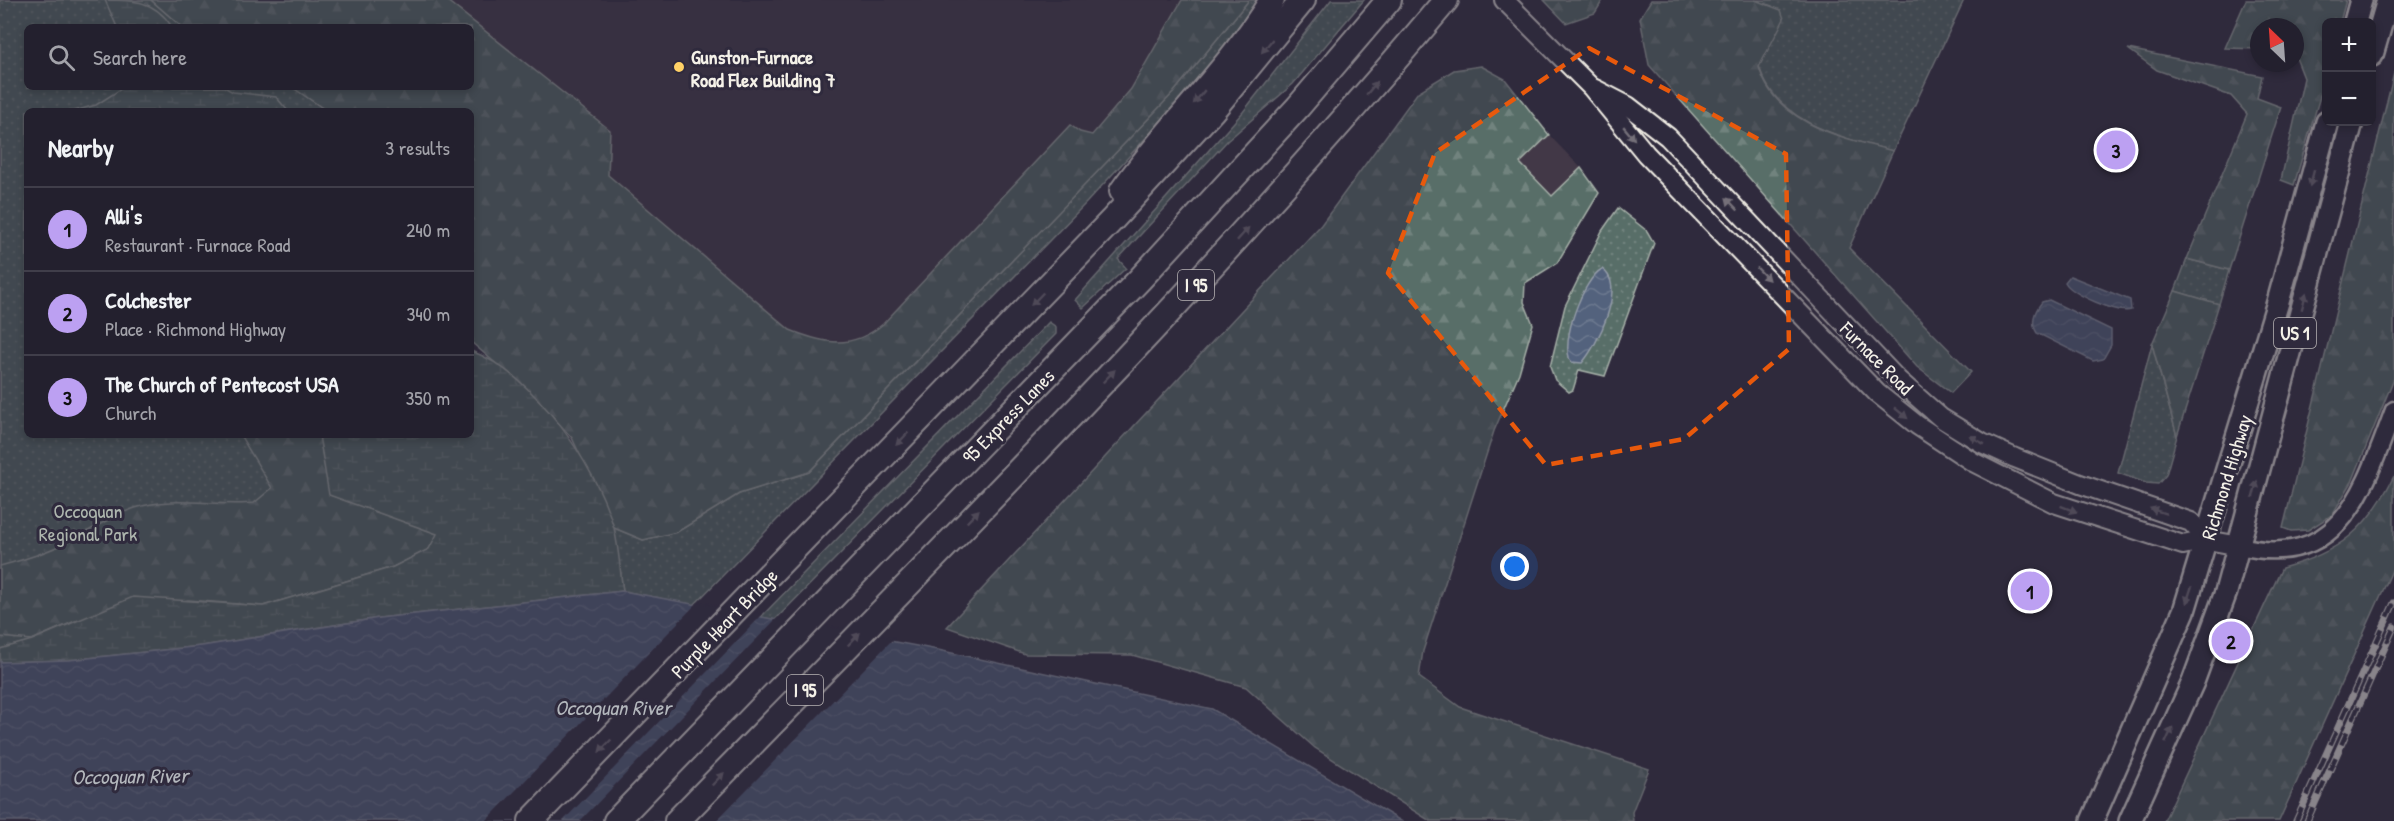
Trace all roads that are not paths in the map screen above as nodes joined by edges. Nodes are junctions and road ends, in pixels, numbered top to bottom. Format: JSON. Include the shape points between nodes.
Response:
{"nodes":[{"id":1,"x":1272,"y":0,"type":"edge"},
{"id":2,"x":1303,"y":0,"type":"edge"},
{"id":3,"x":1389,"y":0,"type":"edge"},
{"id":4,"x":1446,"y":0,"type":"edge"},
{"id":5,"x":1504,"y":0,"type":"edge"},
{"id":6,"x":2361,"y":0,"type":"edge"},
{"id":7,"x":2388,"y":0,"type":"edge"},
{"id":8,"x":2356,"y":18,"type":"edge"},
{"id":9,"x":2376,"y":42,"type":"edge"},
{"id":10,"x":1592,"y":88,"type":"junction"},
{"id":11,"x":2326,"y":126,"type":"edge"},
{"id":12,"x":2351,"y":126,"type":"edge"},
{"id":13,"x":1065,"y":270,"type":"junction"},
{"id":14,"x":1867,"y":346,"type":"junction"},
{"id":15,"x":1850,"y":364,"type":"junction"},
{"id":16,"x":2394,"y":410,"type":"edge"},
{"id":17,"x":2207,"y":540,"type":"junction"},
{"id":18,"x":2240,"y":546,"type":"junction"},
{"id":19,"x":531,"y":821,"type":"edge"},
{"id":20,"x":615,"y":821,"type":"edge"},
{"id":21,"x":677,"y":821,"type":"edge"},
{"id":22,"x":2092,"y":821,"type":"edge"},
{"id":23,"x":2130,"y":821,"type":"edge"}],
"edges":[{"from":1,"to":13,"type":"highway","one_way":true,"via":[[1233,56],[1143,163]]},
{"from":2,"to":13,"type":"highway","one_way":true,"via":[[1183,144]]},
{"from":3,"to":20,"type":"highway","name":"95 Express Lanes","via":[[1155,264]]},
{"from":21,"to":4,"type":"highway","number":"I 95","one_way":true,"via":[[1243,235]]},
{"from":5,"to":10,"type":"main road","name":"Furnace Road"},
{"from":6,"to":8,"type":"main road"},
{"from":7,"to":9,"type":"main road"},
{"from":14,"to":10,"type":"main road","name":"Furnace Road","one_way":true,"via":[[1668,137],[1628,106]]},
{"from":10,"to":15,"type":"main road","name":"Furnace Road","one_way":true,"via":[[1646,154]]},
{"from":11,"to":17,"type":"main road","name":"Richmond Highway","number":"US 1","one_way":true},
{"from":18,"to":12,"type":"main road","name":"Richmond Highway","number":"US 1","one_way":true},
{"from":13,"to":19,"type":"highway","name":"Purple Heart Bridge","one_way":true},
{"from":14,"to":15,"type":"main road"},
{"from":17,"to":14,"type":"main road","name":"Furnace Road","one_way":true,"via":[[2191,522],[2080,484],[1982,443],[1924,404]]},
{"from":15,"to":17,"type":"main road","name":"Furnace Road","one_way":true,"via":[[1917,426],[2024,490],[2182,545]]},
{"from":16,"to":18,"type":"street","name":"Furnace Road","via":[[2360,497],[2341,523],[2323,537],[2288,550],[2268,552]]},
{"from":17,"to":18,"type":"main road","name":"Furnace Road"},
{"from":17,"to":22,"type":"main road","name":"Richmond Highway","number":"US 1","one_way":true,"via":[[2171,644]]},
{"from":23,"to":18,"type":"main road","name":"Richmond Highway","number":"US 1","one_way":true,"via":[[2193,682]]}]}
